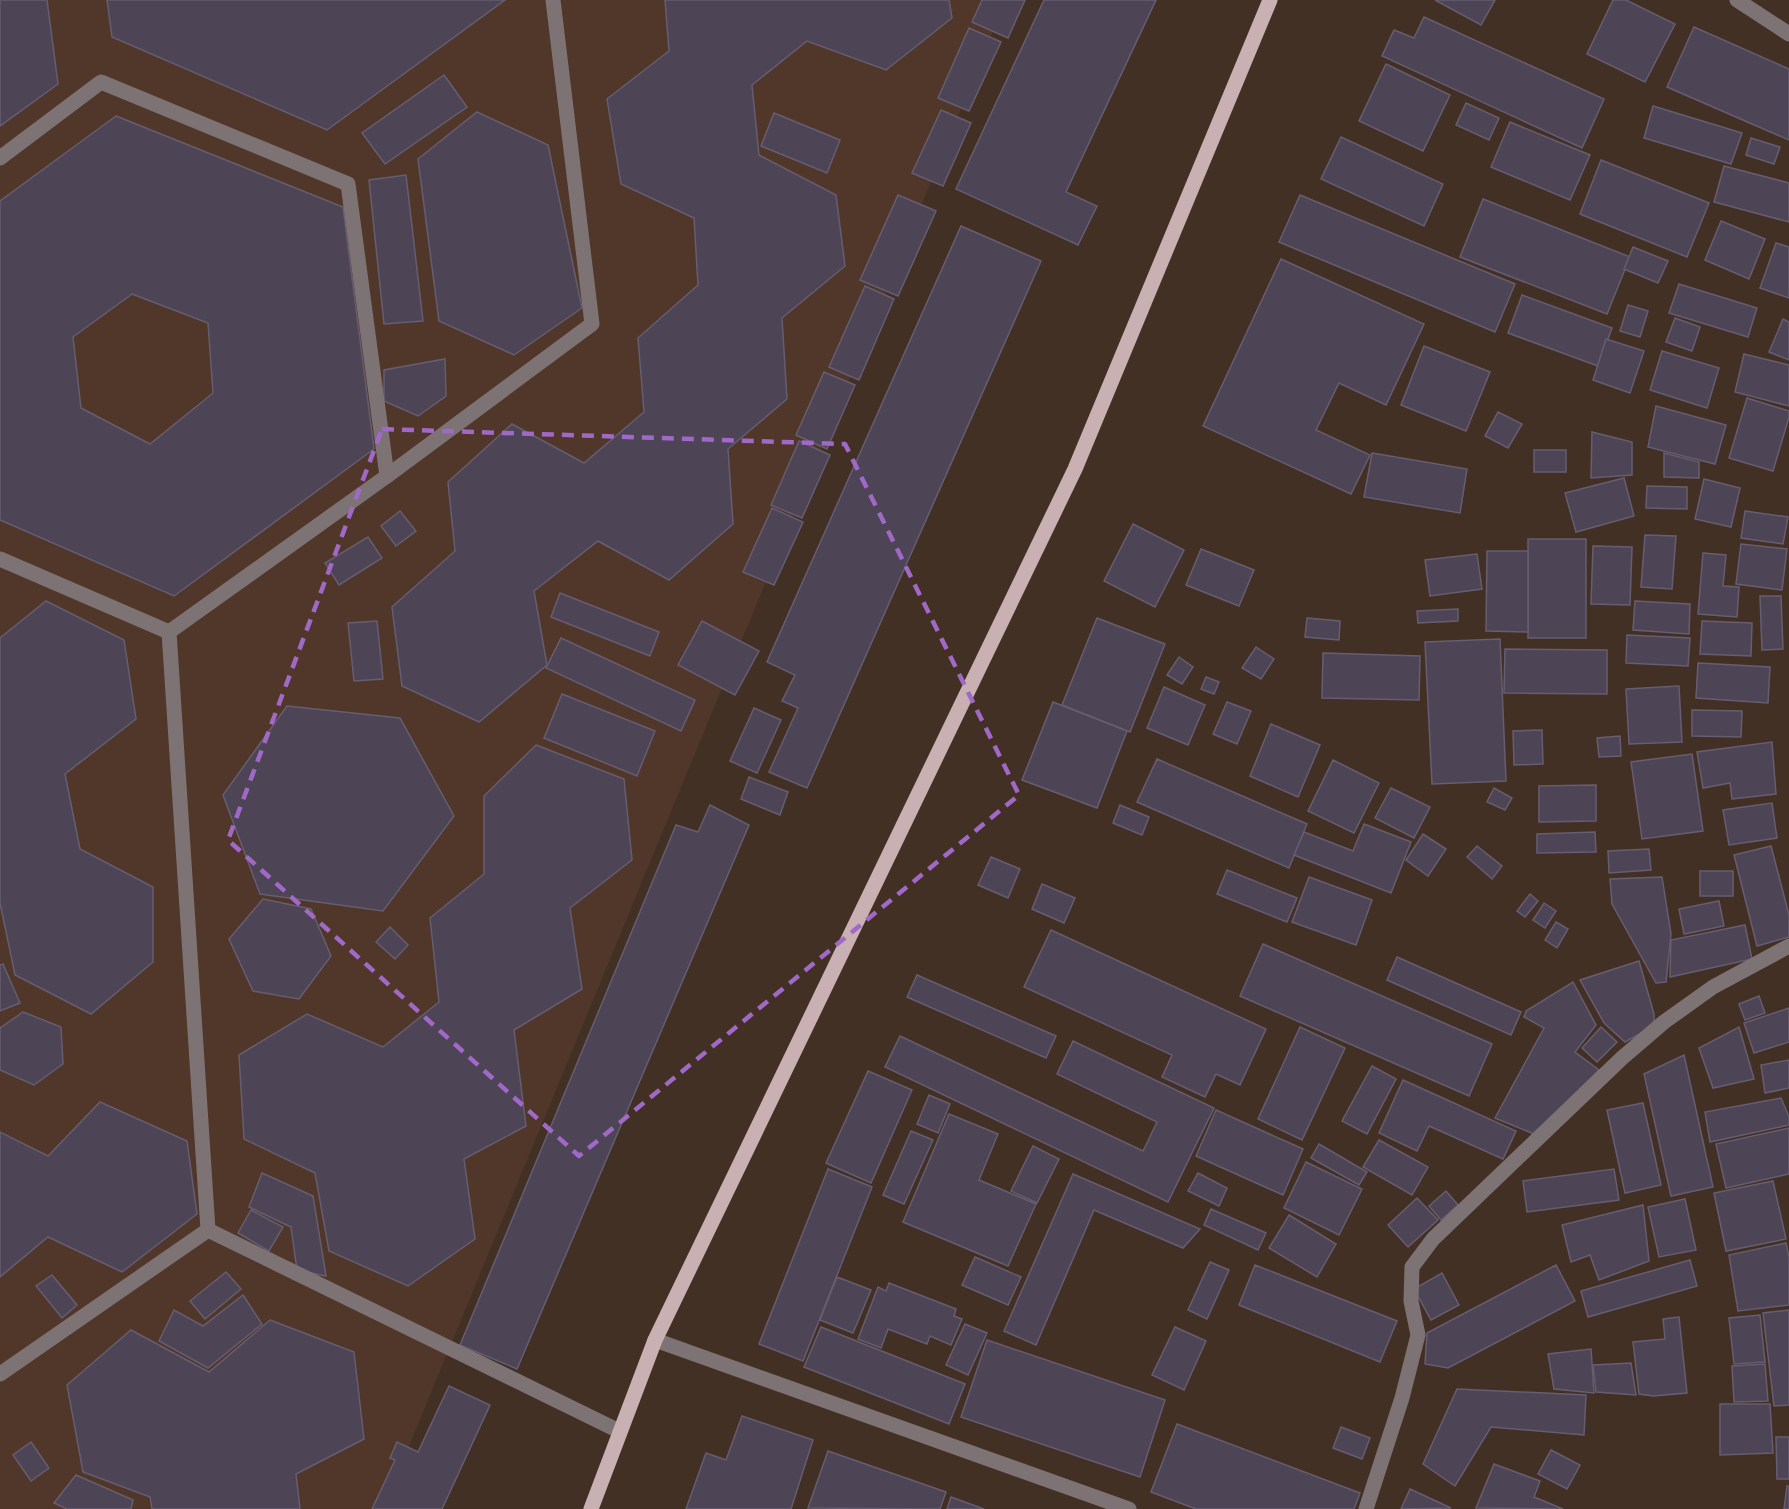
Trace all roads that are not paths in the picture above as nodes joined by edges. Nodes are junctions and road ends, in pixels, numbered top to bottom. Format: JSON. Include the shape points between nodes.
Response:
{"nodes":[{"id":1,"x":553,"y":0,"type":"edge"},
{"id":2,"x":1270,"y":0,"type":"edge"},
{"id":3,"x":1737,"y":0,"type":"edge"},
{"id":4,"x":1789,"y":34,"type":"edge"},
{"id":5,"x":0,"y":158,"type":"edge"},
{"id":6,"x":387,"y":476,"type":"junction"},
{"id":7,"x":0,"y":559,"type":"edge"},
{"id":8,"x":169,"y":632,"type":"junction"},
{"id":9,"x":1789,"y":946,"type":"edge"},
{"id":10,"x":208,"y":1230,"type":"junction"},
{"id":11,"x":655,"y":1340,"type":"junction"},
{"id":12,"x":0,"y":1374,"type":"edge"},
{"id":13,"x":619,"y":1431,"type":"junction"},
{"id":14,"x":591,"y":1509,"type":"edge"},
{"id":15,"x":1129,"y":1509,"type":"edge"},
{"id":16,"x":1366,"y":1509,"type":"edge"}],
"edges":[{"from":1,"to":6,"type":"street","via":[[592,324]]},
{"from":2,"to":11,"type":"main road","via":[[1075,469]]},
{"from":3,"to":4,"type":"street"},
{"from":5,"to":6,"type":"street","via":[[101,82],[348,184]]},
{"from":6,"to":8,"type":"street"},
{"from":7,"to":8,"type":"street"},
{"from":8,"to":10,"type":"street"},
{"from":9,"to":16,"type":"street","via":[[1713,987],[1664,1022],[1433,1239],[1412,1267],[1418,1335]]},
{"from":10,"to":12,"type":"street"},
{"from":10,"to":13,"type":"street"},
{"from":11,"to":13,"type":"main road"},
{"from":11,"to":15,"type":"street"},
{"from":13,"to":14,"type":"main road"}]}
